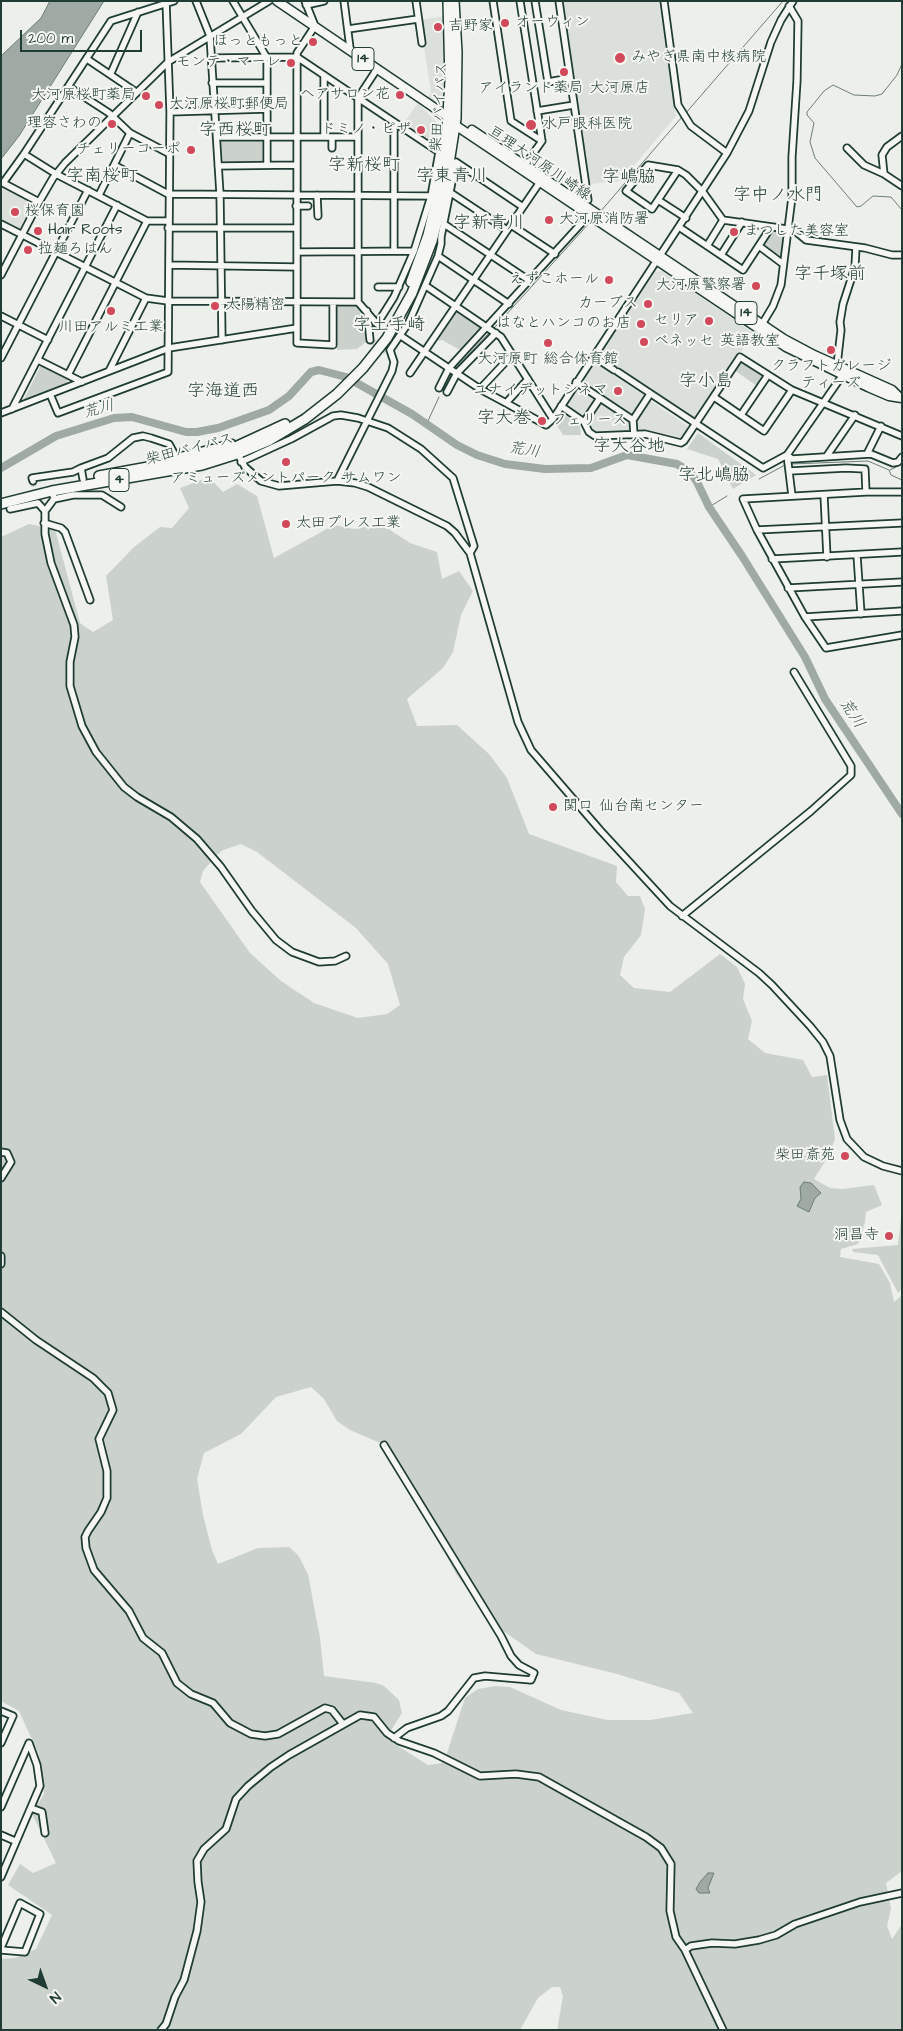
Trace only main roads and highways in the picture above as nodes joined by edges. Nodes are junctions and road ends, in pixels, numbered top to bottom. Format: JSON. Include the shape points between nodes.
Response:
{"nodes":[{"id":1,"x":277,"y":1,"type":"edge"},
{"id":2,"x":448,"y":1,"type":"edge"},
{"id":3,"x":454,"y":1,"type":"edge"},
{"id":4,"x":453,"y":120,"type":"junction"},
{"id":5,"x":541,"y":180,"type":"junction"},
{"id":6,"x":761,"y":327,"type":"junction"},
{"id":7,"x":366,"y":360,"type":"junction"},
{"id":8,"x":845,"y":372,"type":"junction"},
{"id":9,"x":900,"y":397,"type":"edge"},
{"id":10,"x":237,"y":455,"type":"junction"},
{"id":11,"x":1,"y":498,"type":"edge"},
{"id":12,"x":1,"y":504,"type":"edge"}],
"edges":[{"from":1,"to":4,"type":"main road","name":"亘理大河原川崎線","number":"14"},
{"from":2,"to":4,"type":"highway","name":"柴田バイパス","number":"4"},
{"from":3,"to":4,"type":"highway","name":"柴田バイパス","number":"4","via":[[457,52]]},
{"from":4,"to":5,"type":"main road","name":"亘理大河原川崎線","number":"14"},
{"from":4,"to":5,"type":"main road","name":"亘理大河原川崎線","number":"14","via":[[525,165]]},
{"from":4,"to":7,"type":"highway","name":"柴田バイパス","number":"4","via":[[444,195],[423,269],[400,318]]},
{"from":5,"to":6,"type":"main road","name":"亘理大河原川崎線","number":"14"},
{"from":6,"to":8,"type":"main road","name":"亘理大河原川崎線","number":"14"},
{"from":6,"to":8,"type":"main road","name":"亘理大河原川崎線","number":"14","via":[[798,354]]},
{"from":7,"to":10,"type":"highway","name":"柴田バイパス","number":"4","via":[[337,387],[291,421]]},
{"from":7,"to":10,"type":"highway","name":"柴田バイパス","number":"4","via":[[337,394],[305,419]]},
{"from":8,"to":9,"type":"main road","name":"亘理大河原川崎線","number":"14","via":[[889,396]]},
{"from":10,"to":11,"type":"highway","name":"柴田バイパス","number":"4","via":[[39,487]]},
{"from":10,"to":12,"type":"highway","name":"柴田バイパス","number":"4","via":[[202,465]]}]}
